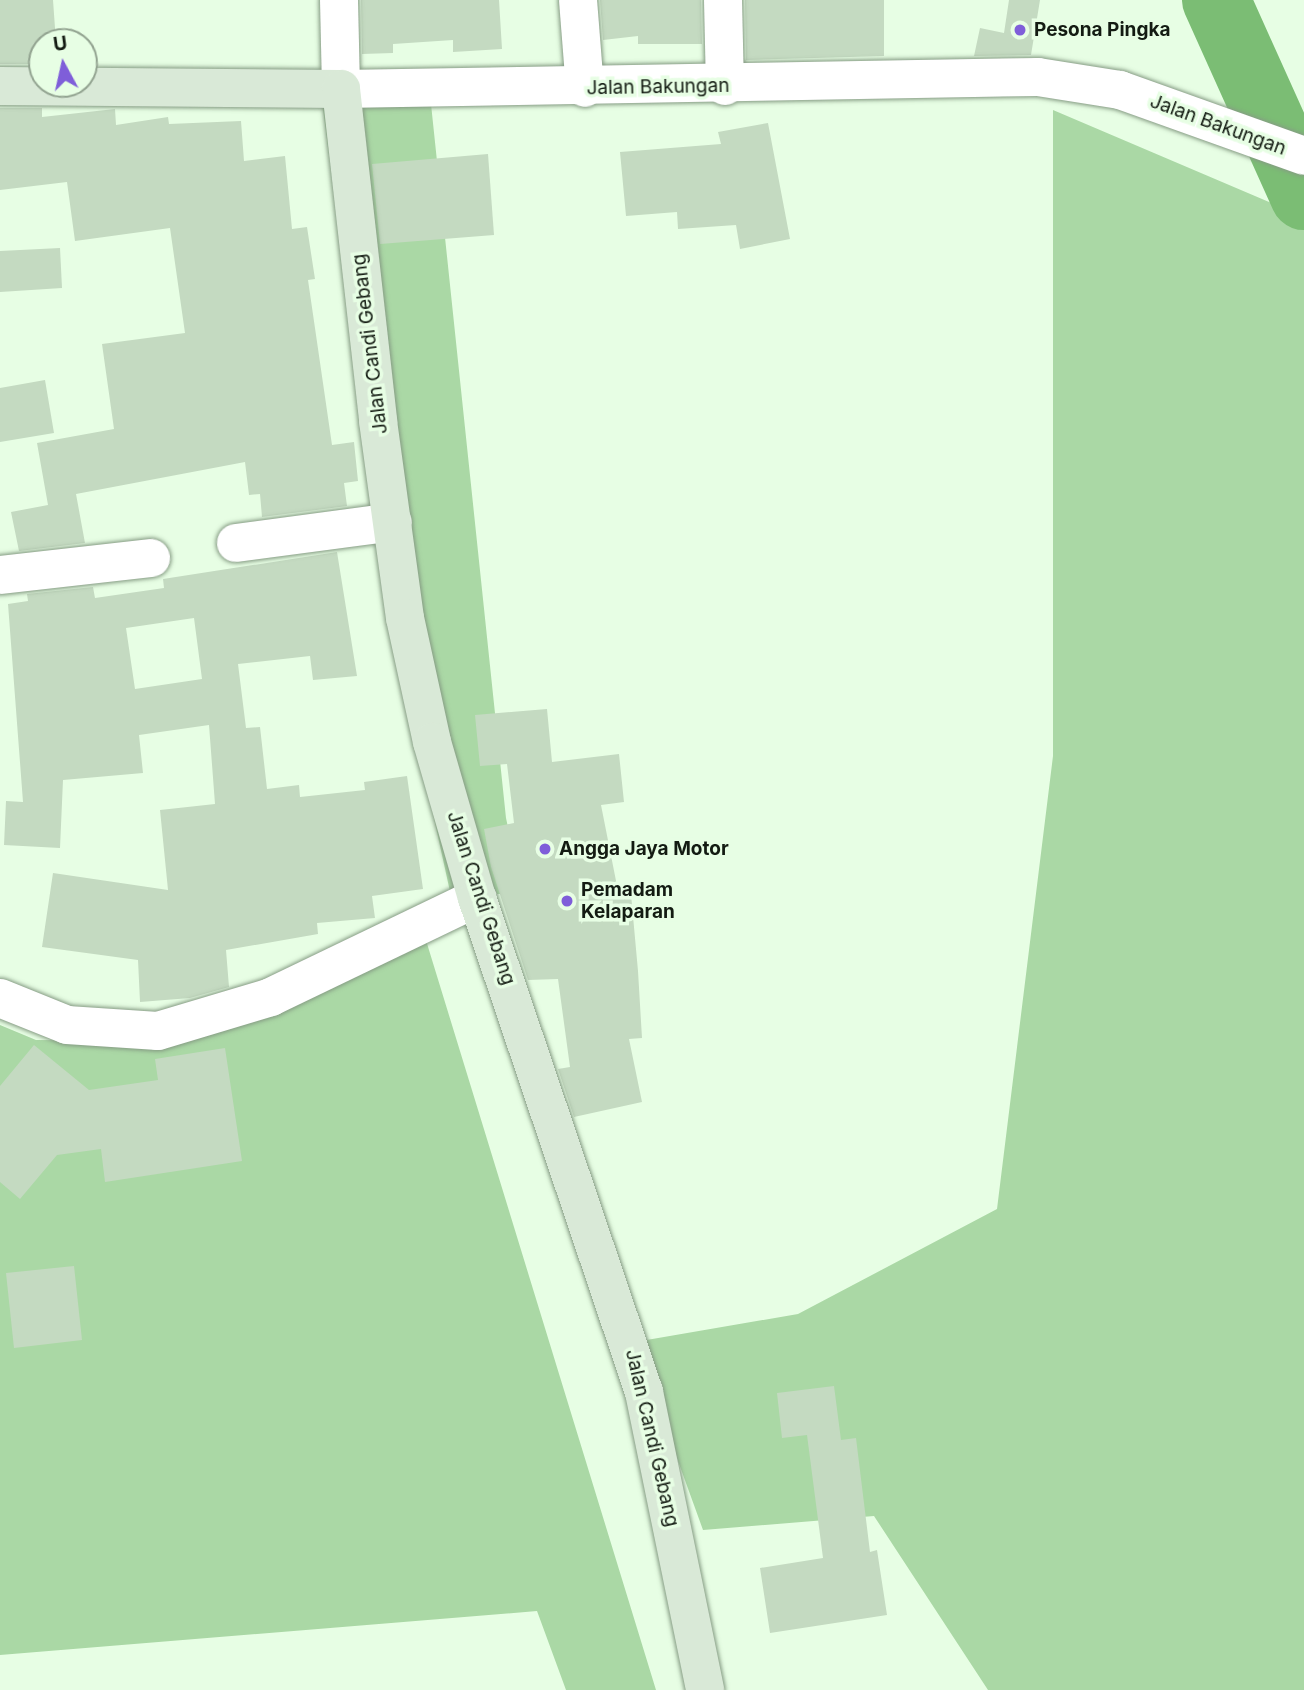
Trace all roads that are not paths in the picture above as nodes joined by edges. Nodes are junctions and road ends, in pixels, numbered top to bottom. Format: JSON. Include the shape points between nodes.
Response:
{"nodes":[{"id":1,"x":339,"y":0,"type":"edge"},
{"id":2,"x":579,"y":0,"type":"edge"},
{"id":3,"x":723,"y":0,"type":"edge"},
{"id":4,"x":0,"y":86,"type":"edge"},
{"id":5,"x":725,"y":86,"type":"junction"},
{"id":6,"x":585,"y":88,"type":"junction"},
{"id":7,"x":341,"y":89,"type":"junction"},
{"id":8,"x":1304,"y":156,"type":"edge"},
{"id":9,"x":393,"y":522,"type":"junction"},
{"id":10,"x":236,"y":543,"type":"dead end"},
{"id":11,"x":151,"y":558,"type":"dead end"},
{"id":12,"x":0,"y":575,"type":"edge"},
{"id":13,"x":477,"y":898,"type":"junction"},
{"id":14,"x":0,"y":998,"type":"edge"},
{"id":15,"x":705,"y":1690,"type":"edge"}],
"edges":[{"from":1,"to":7,"type":"street"},
{"from":2,"to":6,"type":"street"},
{"from":3,"to":5,"type":"street"},
{"from":4,"to":7,"type":"main road","name":"Jalan Bakungan"},
{"from":5,"to":6,"type":"street","name":"Jalan Bakungan"},
{"from":5,"to":8,"type":"street","name":"Jalan Bakungan","via":[[1038,77],[1120,90]]},
{"from":6,"to":7,"type":"street","name":"Jalan Bakungan"},
{"from":7,"to":9,"type":"main road","name":"Jalan Candi Gebang"},
{"from":9,"to":10,"type":"street"},
{"from":9,"to":13,"type":"main road","name":"Jalan Candi Gebang","via":[[432,742]]},
{"from":11,"to":12,"type":"street"},
{"from":13,"to":14,"type":"street","via":[[271,997],[159,1031],[67,1026]]},
{"from":13,"to":15,"type":"main road","name":"Jalan Candi Gebang","via":[[644,1392]]}]}
